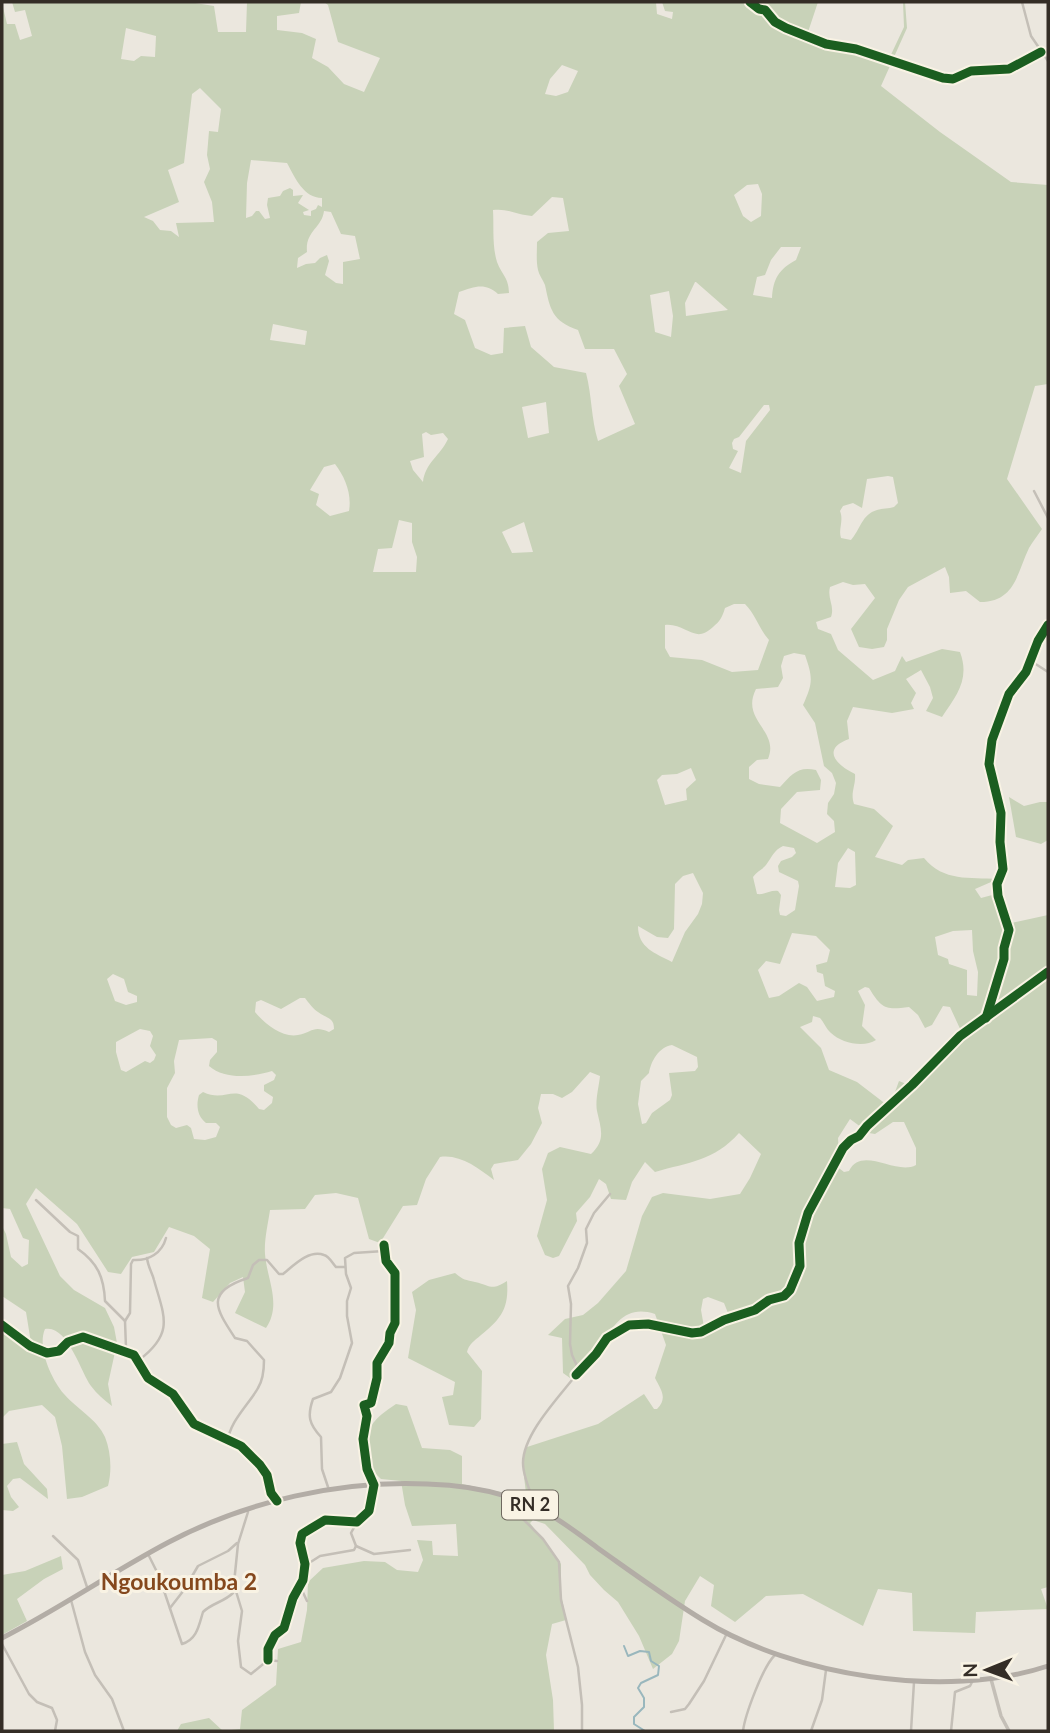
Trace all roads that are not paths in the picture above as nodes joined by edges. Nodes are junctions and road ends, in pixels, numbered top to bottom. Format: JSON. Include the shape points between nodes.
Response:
{"nodes":[{"id":1,"x":750,"y":2,"type":"edge"},
{"id":2,"x":1022,"y":2,"type":"edge"},
{"id":3,"x":1041,"y":52,"type":"junction"},
{"id":4,"x":1048,"y":61,"type":"edge"},
{"id":5,"x":1034,"y":491,"type":"dead end"},
{"id":6,"x":1048,"y":518,"type":"edge"},
{"id":7,"x":1048,"y":625,"type":"edge"},
{"id":8,"x":1031,"y":661,"type":"junction"},
{"id":9,"x":1048,"y":672,"type":"edge"},
{"id":10,"x":1048,"y":972,"type":"edge"},
{"id":11,"x":986,"y":1018,"type":"junction"},
{"id":12,"x":610,"y":1194,"type":"dead end"},
{"id":13,"x":36,"y":1200,"type":"dead end"},
{"id":14,"x":166,"y":1238,"type":"dead end"},
{"id":15,"x":384,"y":1244,"type":"dead end"},
{"id":16,"x":384,"y":1251,"type":"junction"},
{"id":17,"x":147,"y":1258,"type":"junction"},
{"id":18,"x":345,"y":1267,"type":"junction"},
{"id":19,"x":125,"y":1321,"type":"junction"},
{"id":20,"x":2,"y":1325,"type":"edge"},
{"id":21,"x":123,"y":1350,"type":"junction"},
{"id":22,"x":139,"y":1360,"type":"junction"},
{"id":23,"x":576,"y":1375,"type":"junction"},
{"id":24,"x":229,"y":1441,"type":"junction"},
{"id":25,"x":374,"y":1485,"type":"junction"},
{"id":26,"x":329,"y":1490,"type":"junction"},
{"id":27,"x":277,"y":1501,"type":"junction"},
{"id":28,"x":523,"y":1503,"type":"junction"},
{"id":29,"x":536,"y":1507,"type":"junction"},
{"id":30,"x":249,"y":1509,"type":"junction"},
{"id":31,"x":357,"y":1522,"type":"junction"},
{"id":32,"x":53,"y":1536,"type":"dead end"},
{"id":33,"x":239,"y":1541,"type":"junction"},
{"id":34,"x":356,"y":1546,"type":"junction"},
{"id":35,"x":410,"y":1550,"type":"dead end"},
{"id":36,"x":148,"y":1554,"type":"junction"},
{"id":37,"x":305,"y":1571,"type":"junction"},
{"id":38,"x":300,"y":1587,"type":"junction"},
{"id":39,"x":234,"y":1588,"type":"junction"},
{"id":40,"x":88,"y":1590,"type":"junction"},
{"id":41,"x":71,"y":1600,"type":"junction"},
{"id":42,"x":307,"y":1601,"type":"dead end"},
{"id":43,"x":170,"y":1608,"type":"junction"},
{"id":44,"x":727,"y":1633,"type":"junction"},
{"id":45,"x":2,"y":1638,"type":"edge"},
{"id":46,"x":2,"y":1644,"type":"edge"},
{"id":47,"x":777,"y":1653,"type":"junction"},
{"id":48,"x":268,"y":1660,"type":"junction"},
{"id":49,"x":277,"y":1661,"type":"dead end"},
{"id":50,"x":827,"y":1667,"type":"junction"},
{"id":51,"x":1048,"y":1669,"type":"edge"},
{"id":52,"x":991,"y":1679,"type":"junction"},
{"id":53,"x":914,"y":1682,"type":"junction"},
{"id":54,"x":972,"y":1682,"type":"junction"},
{"id":55,"x":671,"y":1712,"type":"dead end"},
{"id":56,"x":55,"y":1731,"type":"edge"},
{"id":57,"x":124,"y":1731,"type":"edge"},
{"id":58,"x":582,"y":1731,"type":"edge"},
{"id":59,"x":743,"y":1731,"type":"edge"},
{"id":60,"x":811,"y":1731,"type":"edge"},
{"id":61,"x":911,"y":1731,"type":"edge"},
{"id":62,"x":951,"y":1731,"type":"edge"},
{"id":63,"x":1009,"y":1731,"type":"edge"}],
"edges":[{"from":1,"to":3,"type":"street","via":[[797,33],[943,78],[1009,69]]},
{"from":2,"to":3,"type":"street","via":[[1031,36]]},
{"from":3,"to":4,"type":"street"},
{"from":5,"to":6,"type":"street"},
{"from":7,"to":8,"type":"street"},
{"from":8,"to":9,"type":"street"},
{"from":8,"to":11,"type":"street","via":[[1010,694],[992,740],[989,764],[1001,824],[1003,869],[998,896],[1009,930]]},
{"from":10,"to":11,"type":"street"},
{"from":11,"to":23,"type":"street","via":[[960,1036],[843,1148],[808,1213],[799,1243],[800,1266],[785,1296],[701,1332],[629,1325],[607,1338]]},
{"from":12,"to":23,"type":"street","via":[[586,1229],[587,1243],[568,1286]]},
{"from":13,"to":19,"type":"street","via":[[78,1236],[78,1249],[94,1264],[106,1287],[105,1301]]},
{"from":14,"to":17,"type":"street","via":[[163,1248]]},
{"from":15,"to":16,"type":"street"},
{"from":16,"to":18,"type":"street","via":[[348,1254]]},
{"from":16,"to":25,"type":"street","via":[[395,1273],[395,1323],[377,1363],[371,1403],[364,1408],[363,1439]]},
{"from":17,"to":19,"type":"street","via":[[131,1264],[130,1312]]},
{"from":17,"to":22,"type":"street","via":[[165,1316],[160,1340]]},
{"from":18,"to":24,"type":"street","via":[[336,1267],[328,1257],[319,1255],[298,1260],[279,1275],[267,1260],[259,1260],[248,1278],[235,1282],[220,1297],[216,1306],[236,1338],[247,1341],[264,1360],[258,1389],[231,1428]]},
{"from":18,"to":26,"type":"street","via":[[351,1288],[347,1316],[352,1343],[340,1378],[331,1392],[313,1399],[309,1413],[311,1427],[321,1437],[322,1469]]},
{"from":19,"to":21,"type":"street"},
{"from":20,"to":21,"type":"street","via":[[47,1353],[83,1337]]},
{"from":21,"to":22,"type":"street"},
{"from":22,"to":24,"type":"street","via":[[148,1378],[173,1394],[194,1424]]},
{"from":23,"to":29,"type":"street","via":[[530,1438],[524,1454],[523,1468]]},
{"from":24,"to":27,"type":"street","via":[[260,1465]]},
{"from":25,"to":26,"type":"main road","number":"RN 2"},
{"from":25,"to":28,"type":"main road","number":"RN 2","via":[[463,1487]]},
{"from":25,"to":31,"type":"street","via":[[369,1511]]},
{"from":26,"to":27,"type":"main road","number":"RN 2"},
{"from":27,"to":30,"type":"main road","number":"RN 2"},
{"from":28,"to":29,"type":"main road","number":"RN 2"},
{"from":28,"to":58,"type":"street","via":[[522,1518],[559,1562],[561,1600],[578,1667]]},
{"from":29,"to":44,"type":"main road","number":"RN 2"},
{"from":30,"to":33,"type":"street"},
{"from":30,"to":36,"type":"main road","number":"RN 2"},
{"from":31,"to":34,"type":"street","via":[[351,1537]]},
{"from":31,"to":37,"type":"street","via":[[325,1520],[302,1534]]},
{"from":32,"to":40,"type":"street","via":[[78,1560]]},
{"from":33,"to":39,"type":"street"},
{"from":33,"to":43,"type":"street","via":[[198,1566]]},
{"from":34,"to":35,"type":"street","via":[[374,1554]]},
{"from":34,"to":37,"type":"street","via":[[350,1552],[312,1559]]},
{"from":36,"to":40,"type":"main road","number":"RN 2"},
{"from":36,"to":43,"type":"street"},
{"from":37,"to":38,"type":"street"},
{"from":38,"to":42,"type":"street"},
{"from":38,"to":48,"type":"street","via":[[284,1628],[268,1649]]},
{"from":39,"to":43,"type":"street","via":[[226,1600],[202,1612],[196,1636],[185,1644]]},
{"from":39,"to":48,"type":"street","via":[[242,1611],[241,1667],[251,1674]]},
{"from":40,"to":41,"type":"main road","number":"RN 2"},
{"from":41,"to":45,"type":"main road","number":"RN 2"},
{"from":41,"to":57,"type":"street","via":[[85,1652]]},
{"from":44,"to":47,"type":"main road","number":"RN 2"},
{"from":44,"to":55,"type":"street","via":[[689,1704]]},
{"from":46,"to":56,"type":"street","via":[[29,1694],[52,1708]]},
{"from":47,"to":50,"type":"main road","number":"RN 2"},
{"from":47,"to":59,"type":"street","via":[[756,1688]]},
{"from":48,"to":49,"type":"street"},
{"from":50,"to":53,"type":"main road","number":"RN 2"},
{"from":50,"to":60,"type":"street"},
{"from":51,"to":52,"type":"main road","number":"RN 2"},
{"from":52,"to":54,"type":"main road","number":"RN 2"},
{"from":52,"to":63,"type":"street"},
{"from":53,"to":54,"type":"main road","number":"RN 2"},
{"from":53,"to":61,"type":"street"},
{"from":54,"to":62,"type":"street","via":[[955,1692]]}]}
